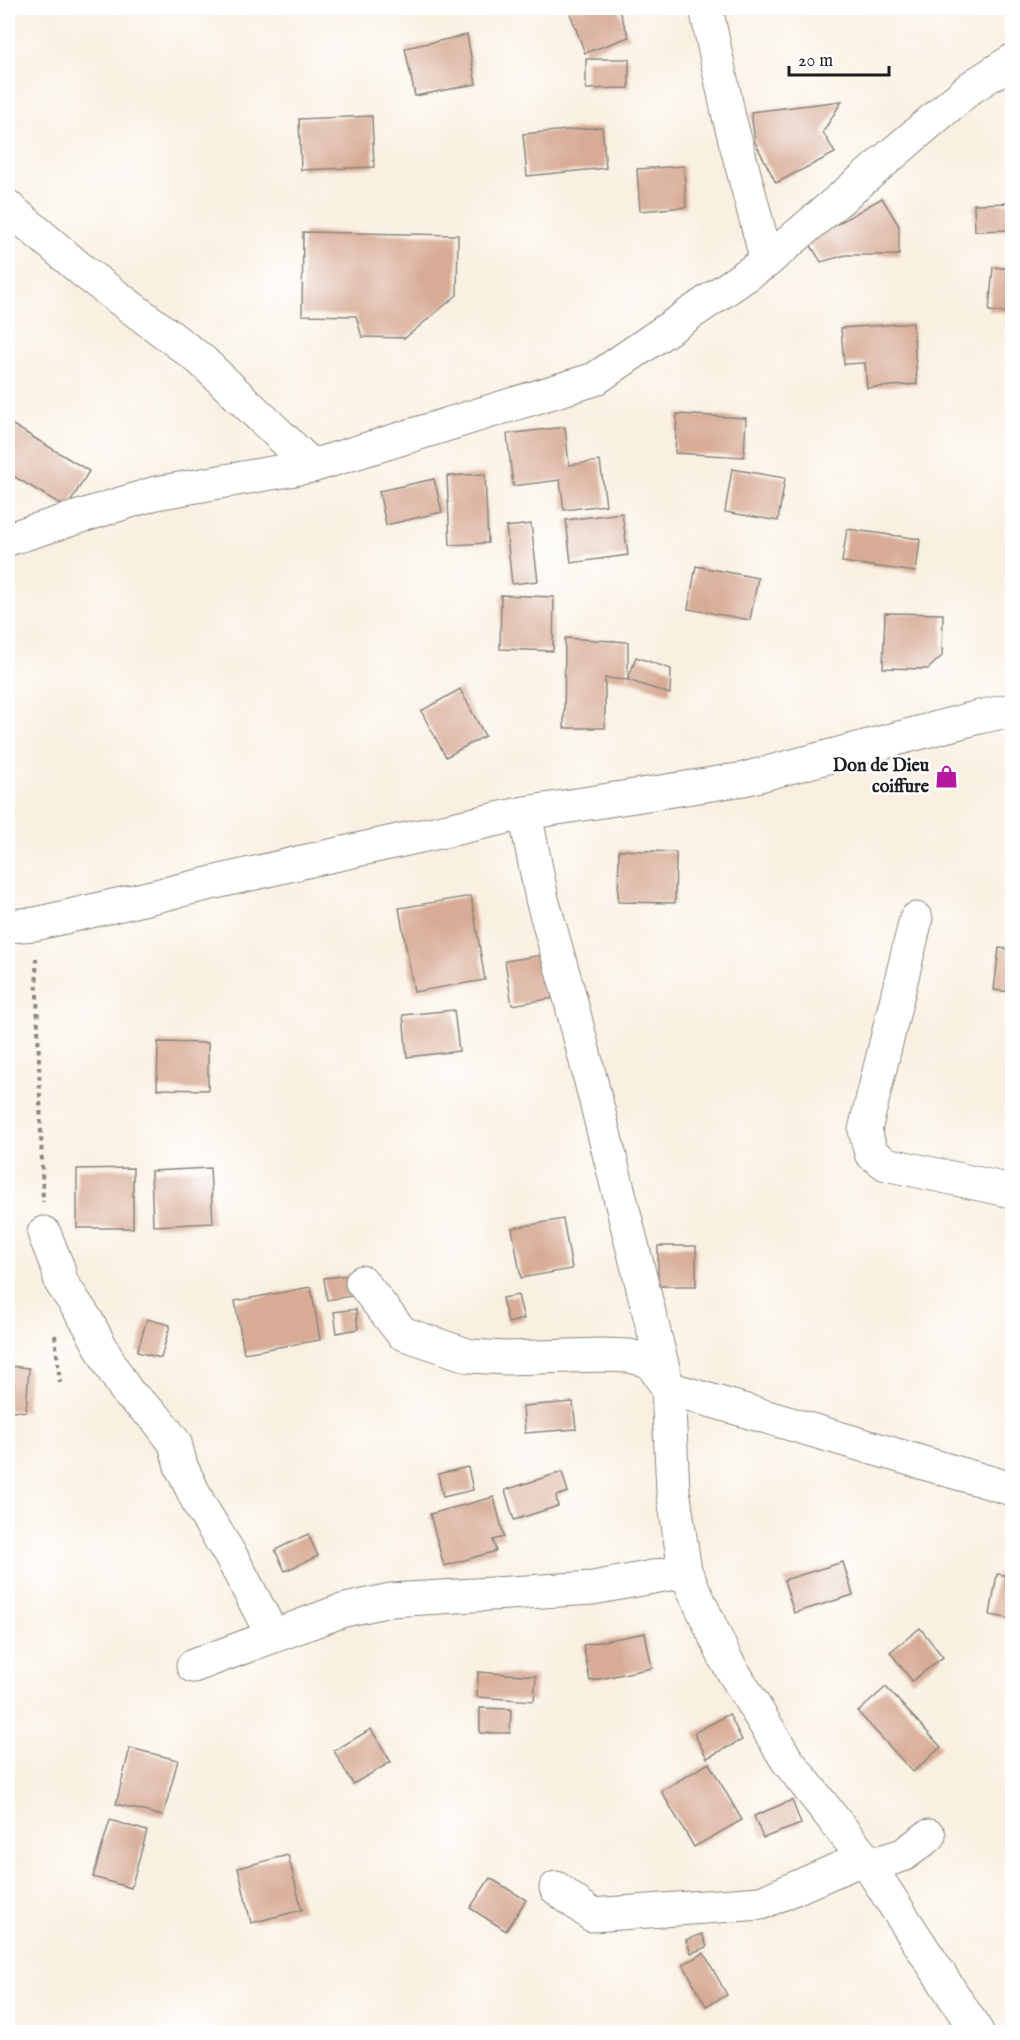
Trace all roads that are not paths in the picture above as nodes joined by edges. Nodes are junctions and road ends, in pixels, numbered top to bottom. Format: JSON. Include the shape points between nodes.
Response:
{"nodes":[{"id":1,"x":706,"y":8,"type":"edge"},
{"id":2,"x":1012,"y":61,"type":"edge"},
{"id":3,"x":8,"y":207,"type":"edge"},
{"id":4,"x":767,"y":261,"type":"junction"},
{"id":5,"x":312,"y":466,"type":"junction"},
{"id":6,"x":8,"y":539,"type":"edge"},
{"id":7,"x":1012,"y":710,"type":"edge"},
{"id":8,"x":525,"y":813,"type":"junction"},
{"id":9,"x":916,"y":920,"type":"dead end"},
{"id":10,"x":21,"y":925,"type":"edge"},
{"id":11,"x":1012,"y":1191,"type":"edge"},
{"id":12,"x":44,"y":1233,"type":"road end"},
{"id":13,"x":362,"y":1282,"type":"dead end"},
{"id":14,"x":668,"y":1388,"type":"junction"},
{"id":15,"x":1012,"y":1488,"type":"edge"},
{"id":16,"x":685,"y":1571,"type":"junction"},
{"id":17,"x":273,"y":1636,"type":"junction"},
{"id":18,"x":193,"y":1666,"type":"dead end"},
{"id":19,"x":929,"y":1836,"type":"dead end"},
{"id":20,"x":864,"y":1858,"type":"junction"},
{"id":21,"x":556,"y":1888,"type":"dead end"},
{"id":22,"x":977,"y":2032,"type":"edge"}],
"edges":[{"from":1,"to":4,"type":"street","via":[[729,117]]},
{"from":2,"to":4,"type":"street","via":[[970,88]]},
{"from":3,"to":5,"type":"street","via":[[84,272],[200,359]]},
{"from":4,"to":5,"type":"street","via":[[595,379]]},
{"from":5,"to":6,"type":"street","via":[[156,494]]},
{"from":7,"to":8,"type":"street","via":[[744,779]]},
{"from":8,"to":10,"type":"street"},
{"from":8,"to":14,"type":"street","via":[[542,899]]},
{"from":9,"to":11,"type":"street","via":[[865,1130],[871,1153],[886,1164]]},
{"from":12,"to":17,"type":"street","via":[[61,1282],[112,1368],[128,1393],[156,1418],[175,1443],[200,1506]]},
{"from":13,"to":14,"type":"street","via":[[402,1333],[434,1345],[470,1356],[629,1356],[650,1361]]},
{"from":14,"to":15,"type":"street"},
{"from":14,"to":16,"type":"street","via":[[673,1490]]},
{"from":16,"to":17,"type":"street","via":[[593,1588],[390,1600],[341,1611]]},
{"from":16,"to":20,"type":"street","via":[[726,1660],[787,1760]]},
{"from":17,"to":18,"type":"street"},
{"from":19,"to":20,"type":"street","via":[[903,1855],[877,1863]]},
{"from":20,"to":21,"type":"street","via":[[760,1903],[592,1915]]},
{"from":20,"to":22,"type":"street"}]}
